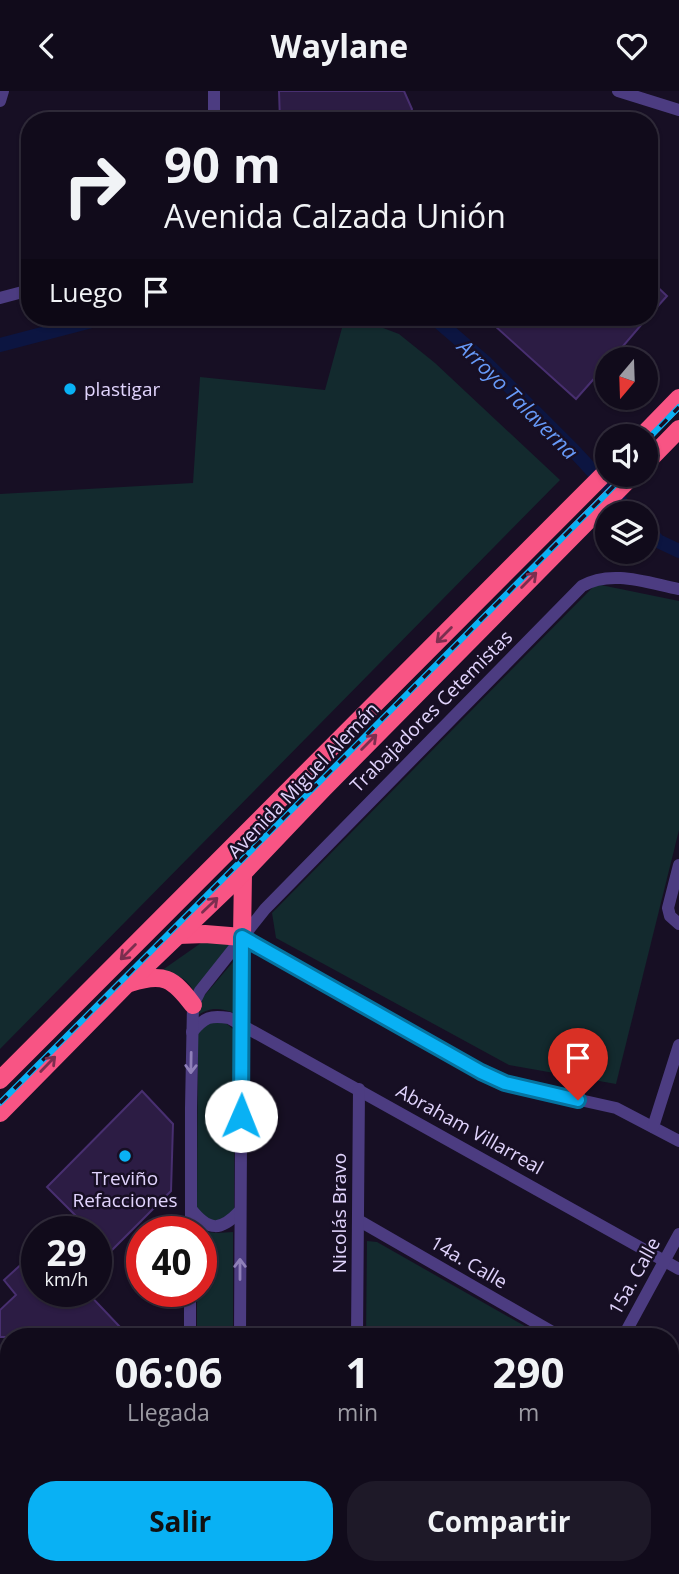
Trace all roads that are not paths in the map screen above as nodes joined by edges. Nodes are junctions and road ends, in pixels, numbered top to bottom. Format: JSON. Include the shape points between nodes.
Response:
{"nodes":[{"id":1,"x":3,"y":91,"type":"edge"},
{"id":2,"x":214,"y":91,"type":"edge"},
{"id":3,"x":618,"y":91,"type":"edge"},
{"id":4,"x":0,"y":101,"type":"edge"},
{"id":5,"x":679,"y":110,"type":"edge"},
{"id":6,"x":214,"y":112,"type":"edge"},
{"id":7,"x":21,"y":292,"type":"edge"},
{"id":8,"x":0,"y":298,"type":"edge"},
{"id":9,"x":679,"y":398,"type":"edge"},
{"id":10,"x":654,"y":424,"type":"edge"},
{"id":11,"x":679,"y":429,"type":"edge"},
{"id":12,"x":658,"y":450,"type":"edge"},
{"id":13,"x":595,"y":483,"type":"edge"},
{"id":14,"x":621,"y":487,"type":"edge"},
{"id":15,"x":679,"y":589,"type":"edge"},
{"id":16,"x":679,"y":865,"type":"edge"},
{"id":17,"x":243,"y":873,"type":"junction"},
{"id":18,"x":674,"y":920,"type":"edge"},
{"id":19,"x":178,"y":935,"type":"junction"},
{"id":20,"x":242,"y":937,"type":"junction"},
{"id":21,"x":127,"y":984,"type":"junction"},
{"id":22,"x":193,"y":1005,"type":"junction"},
{"id":23,"x":242,"y":1025,"type":"junction"},
{"id":24,"x":192,"y":1033,"type":"junction"},
{"id":25,"x":679,"y":1045,"type":"edge"},
{"id":26,"x":0,"y":1080,"type":"edge"},
{"id":27,"x":359,"y":1089,"type":"junction"},
{"id":28,"x":0,"y":1113,"type":"edge"},
{"id":29,"x":653,"y":1126,"type":"junction"},
{"id":30,"x":679,"y":1141,"type":"edge"},
{"id":31,"x":191,"y":1209,"type":"junction"},
{"id":32,"x":240,"y":1211,"type":"junction"},
{"id":33,"x":191,"y":1216,"type":"edge"},
{"id":34,"x":358,"y":1220,"type":"junction"},
{"id":35,"x":679,"y":1234,"type":"edge"},
{"id":36,"x":664,"y":1260,"type":"junction"},
{"id":37,"x":679,"y":1269,"type":"edge"},
{"id":38,"x":190,"y":1307,"type":"edge"},
{"id":39,"x":190,"y":1328,"type":"edge"},
{"id":40,"x":240,"y":1328,"type":"edge"},
{"id":41,"x":357,"y":1328,"type":"edge"},
{"id":42,"x":545,"y":1328,"type":"edge"},
{"id":43,"x":628,"y":1328,"type":"edge"}],
"edges":[{"from":1,"to":4,"type":"street"},
{"from":2,"to":6,"type":"street"},
{"from":3,"to":5,"type":"street"},
{"from":7,"to":8,"type":"street"},
{"from":9,"to":10,"type":"highway"},
{"from":11,"to":12,"type":"highway"},
{"from":13,"to":26,"type":"highway","name":"Avenida Miguel Alemán","one_way":true},
{"from":17,"to":14,"type":"highway","name":"Avenida Miguel Alemán","one_way":true},
{"from":15,"to":20,"type":"street","name":"Trabajadores Cetemistas","via":[[610,578],[582,586]]},
{"from":16,"to":18,"type":"street","via":[[668,908]]},
{"from":19,"to":17,"type":"highway","name":"Avenida Miguel Alemán","one_way":true},
{"from":17,"to":20,"type":"highway"},
{"from":19,"to":20,"type":"highway"},
{"from":19,"to":21,"type":"highway","name":"Avenida Miguel Alemán"},
{"from":20,"to":22,"type":"street","name":"Trabajadores Cetemistas"},
{"from":20,"to":23,"type":"street"},
{"from":20,"to":29,"type":"street","via":[[481,1072],[505,1083],[617,1108]]},
{"from":21,"to":22,"type":"highway","via":[[154,977],[166,979]]},
{"from":28,"to":21,"type":"highway","name":"Avenida Miguel Alemán","one_way":true},
{"from":22,"to":24,"type":"street"},
{"from":23,"to":24,"type":"street","name":"Abraham Villarreal","via":[[229,1018],[208,1017]]},
{"from":23,"to":27,"type":"street","name":"Abraham Villarreal"},
{"from":23,"to":32,"type":"street"},
{"from":24,"to":31,"type":"street","one_way":true},
{"from":25,"to":29,"type":"street"},
{"from":27,"to":34,"type":"street","name":"Nicolás Bravo"},
{"from":27,"to":36,"type":"street","name":"Abraham Villarreal"},
{"from":29,"to":30,"type":"street"},
{"from":31,"to":32,"type":"street","via":[[200,1221],[219,1226]]},
{"from":31,"to":33,"type":"street"},
{"from":40,"to":32,"type":"street","one_way":true},
{"from":34,"to":41,"type":"street","name":"Nicolás Bravo"},
{"from":34,"to":42,"type":"street","name":"14a. Calle"},
{"from":35,"to":36,"type":"street","name":"15a. Calle"},
{"from":36,"to":37,"type":"street","name":"Abraham Villarreal"},
{"from":36,"to":43,"type":"street","name":"15a. Calle"},
{"from":38,"to":39,"type":"street"}]}
